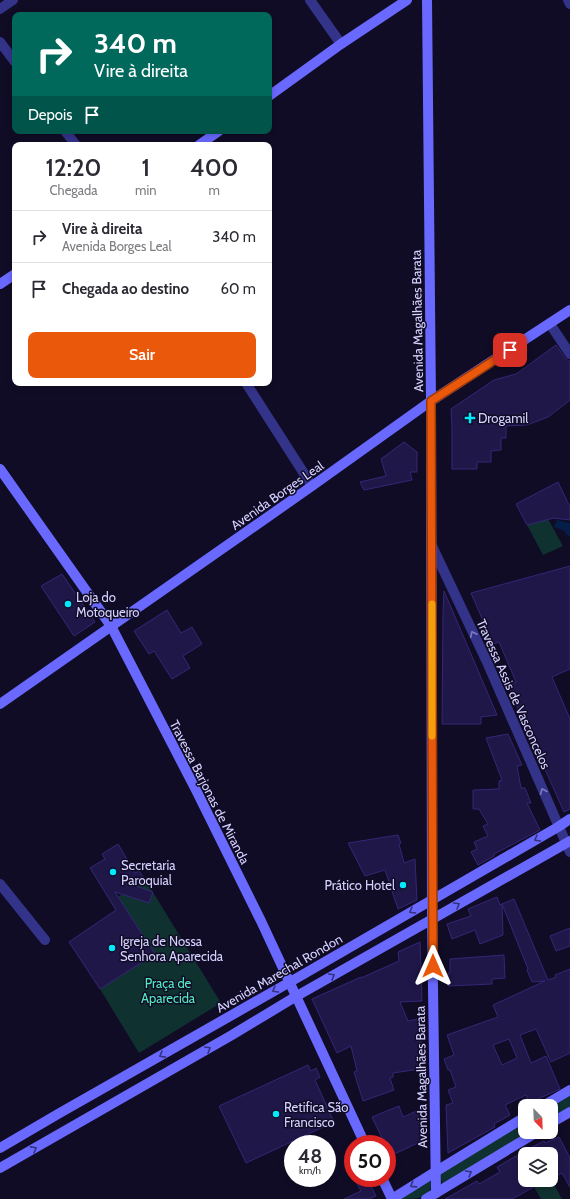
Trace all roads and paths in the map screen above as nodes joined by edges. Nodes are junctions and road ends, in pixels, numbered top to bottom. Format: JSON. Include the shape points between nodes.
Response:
{"nodes":[{"id":1,"x":13,"y":0,"type":"edge"},
{"id":2,"x":310,"y":0,"type":"edge"},
{"id":3,"x":407,"y":0,"type":"edge"},
{"id":4,"x":427,"y":0,"type":"edge"},
{"id":5,"x":568,"y":0,"type":"edge"},
{"id":6,"x":570,"y":4,"type":"edge"},
{"id":7,"x":0,"y":9,"type":"edge"},
{"id":8,"x":0,"y":42,"type":"edge"},
{"id":9,"x":341,"y":44,"type":"junction"},
{"id":10,"x":12,"y":58,"type":"edge"},
{"id":11,"x":272,"y":94,"type":"edge"},
{"id":12,"x":67,"y":134,"type":"edge"},
{"id":13,"x":215,"y":134,"type":"edge"},
{"id":14,"x":74,"y":142,"type":"edge"},
{"id":15,"x":203,"y":142,"type":"edge"},
{"id":16,"x":12,"y":276,"type":"edge"},
{"id":17,"x":0,"y":284,"type":"edge"},
{"id":18,"x":570,"y":310,"type":"edge"},
{"id":19,"x":550,"y":324,"type":"junction"},
{"id":20,"x":570,"y":354,"type":"edge"},
{"id":21,"x":248,"y":386,"type":"edge"},
{"id":22,"x":431,"y":401,"type":"junction"},
{"id":23,"x":0,"y":469,"type":"edge"},
{"id":24,"x":312,"y":486,"type":"junction"},
{"id":25,"x":432,"y":546,"type":"junction"},
{"id":26,"x":111,"y":626,"type":"junction"},
{"id":27,"x":0,"y":704,"type":"edge"},
{"id":28,"x":570,"y":819,"type":"edge"},
{"id":29,"x":558,"y":827,"type":"junction"},
{"id":30,"x":569,"y":846,"type":"edge"},
{"id":31,"x":0,"y":884,"type":"edge"},
{"id":32,"x":433,"y":899,"type":"junction"},
{"id":33,"x":432,"y":919,"type":"junction"},
{"id":34,"x":45,"y":940,"type":"dead end"},
{"id":35,"x":290,"y":982,"type":"junction"},
{"id":36,"x":295,"y":997,"type":"junction"},
{"id":37,"x":223,"y":1020,"type":"junction"},
{"id":38,"x":232,"y":1035,"type":"junction"},
{"id":39,"x":570,"y":1090,"type":"edge"},
{"id":40,"x":555,"y":1099,"type":"edge"},
{"id":41,"x":570,"y":1112,"type":"edge"},
{"id":42,"x":56,"y":1115,"type":"junction"},
{"id":43,"x":558,"y":1119,"type":"edge"},
{"id":44,"x":518,"y":1121,"type":"edge"},
{"id":45,"x":66,"y":1131,"type":"junction"},
{"id":46,"x":361,"y":1135,"type":"edge"},
{"id":47,"x":525,"y":1139,"type":"edge"},
{"id":48,"x":0,"y":1148,"type":"edge"},
{"id":49,"x":0,"y":1168,"type":"edge"},
{"id":50,"x":435,"y":1172,"type":"junction"},
{"id":51,"x":386,"y":1187,"type":"edge"},
{"id":52,"x":436,"y":1193,"type":"junction"},
{"id":53,"x":392,"y":1199,"type":"edge"},
{"id":54,"x":426,"y":1199,"type":"edge"}],
"edges":[{"from":1,"to":7,"type":"street"},
{"from":2,"to":9,"type":"street"},
{"from":3,"to":9,"type":"main road"},
{"from":4,"to":22,"type":"main road","name":"Avenida Magalhães Barata"},
{"from":5,"to":6,"type":"street"},
{"from":8,"to":10,"type":"street"},
{"from":9,"to":11,"type":"main road"},
{"from":12,"to":14,"type":"street"},
{"from":13,"to":15,"type":"main road"},
{"from":16,"to":17,"type":"main road"},
{"from":18,"to":19,"type":"main road","name":"Avenida Borges Leal"},
{"from":19,"to":20,"type":"street"},
{"from":19,"to":22,"type":"main road","name":"Avenida Borges Leal"},
{"from":21,"to":24,"type":"street"},
{"from":22,"to":24,"type":"main road","name":"Avenida Borges Leal"},
{"from":22,"to":25,"type":"main road","name":"Avenida Magalhães Barata"},
{"from":23,"to":26,"type":"main road","name":"Travessa Barjonas de Miranda"},
{"from":24,"to":26,"type":"main road","name":"Avenida Borges Leal"},
{"from":29,"to":25,"type":"street","name":"Travessa Assis de Vasconcelos","one_way":true,"via":[[487,662]]},
{"from":25,"to":32,"type":"main road","name":"Avenida Magalhães Barata"},
{"from":26,"to":27,"type":"main road","name":"Avenida Borges Leal"},
{"from":26,"to":35,"type":"main road","name":"Travessa Barjonas de Miranda","via":[[196,790]]},
{"from":28,"to":29,"type":"main road","name":"Avenida Marechal Rondon"},
{"from":29,"to":30,"type":"street","name":"Travessa Assis de Vasconcelos"},
{"from":29,"to":32,"type":"main road","name":"Avenida Marechal Rondon","one_way":true},
{"from":33,"to":30,"type":"main road","one_way":true},
{"from":31,"to":34,"type":"street"},
{"from":32,"to":33,"type":"main road","name":"Avenida Magalhães Barata"},
{"from":32,"to":35,"type":"main road","name":"Avenida Marechal Rondon","one_way":true},
{"from":36,"to":33,"type":"main road","one_way":true},
{"from":33,"to":50,"type":"main road","name":"Avenida Magalhães Barata"},
{"from":35,"to":36,"type":"main road","name":"Travessa Barjonas de Miranda"},
{"from":35,"to":37,"type":"main road","name":"Avenida Marechal Rondon","one_way":true},
{"from":36,"to":38,"type":"main road"},
{"from":36,"to":46,"type":"main road","name":"Travessa Barjonas de Miranda"},
{"from":37,"to":38,"type":"main road"},
{"from":37,"to":42,"type":"main road","name":"Avenida Marechal Rondon","one_way":true},
{"from":45,"to":38,"type":"main road","one_way":true},
{"from":39,"to":40,"type":"main road"},
{"from":41,"to":43,"type":"main road"},
{"from":42,"to":45,"type":"main road"},
{"from":42,"to":48,"type":"main road","name":"Avenida Marechal Rondon"},
{"from":44,"to":50,"type":"main road"},
{"from":49,"to":45,"type":"main road","one_way":true},
{"from":52,"to":47,"type":"main road","one_way":true},
{"from":50,"to":52,"type":"main road","name":"Avenida Magalhães Barata"},
{"from":50,"to":53,"type":"main road","one_way":true},
{"from":51,"to":53,"type":"main road"},
{"from":52,"to":54,"type":"main road"}]}
